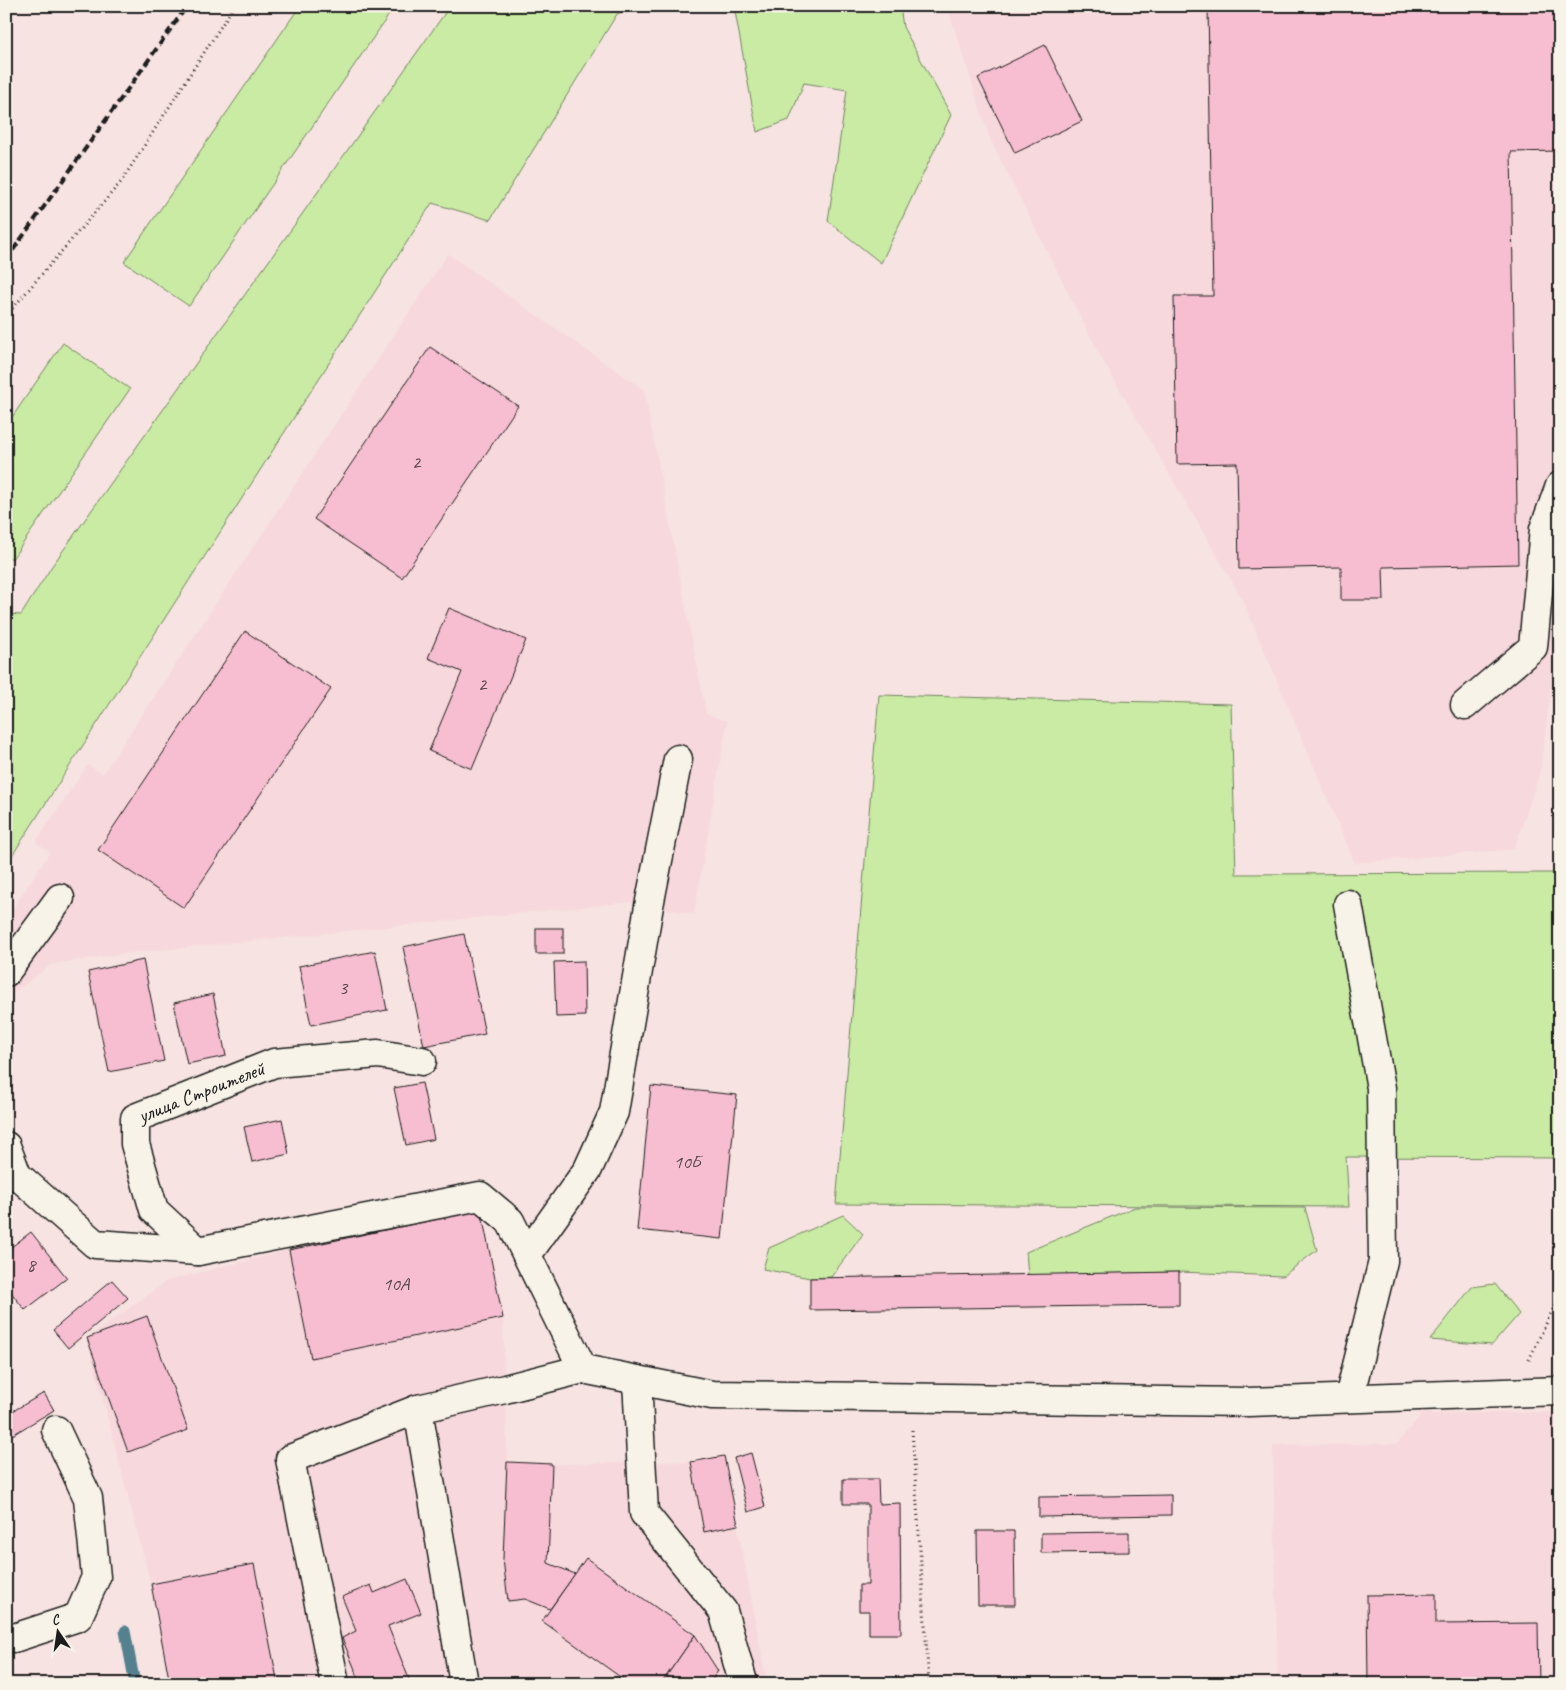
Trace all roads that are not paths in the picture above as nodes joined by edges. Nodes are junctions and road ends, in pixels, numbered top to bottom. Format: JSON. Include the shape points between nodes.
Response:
{"nodes":[{"id":1,"x":1560,"y":486,"type":"edge"},
{"id":2,"x":1465,"y":705,"type":"dead end"},
{"id":3,"x":678,"y":759,"type":"dead end"},
{"id":4,"x":60,"y":898,"type":"dead end"},
{"id":5,"x":1348,"y":904,"type":"dead end"},
{"id":6,"x":6,"y":972,"type":"edge"},
{"id":7,"x":422,"y":1061,"type":"dead end"},
{"id":8,"x":6,"y":1146,"type":"edge"},
{"id":9,"x":12,"y":1182,"type":"edge"},
{"id":10,"x":198,"y":1251,"type":"junction"},
{"id":11,"x":527,"y":1255,"type":"junction"},
{"id":12,"x":583,"y":1369,"type":"junction"},
{"id":13,"x":637,"y":1380,"type":"junction"},
{"id":14,"x":1560,"y":1391,"type":"edge"},
{"id":15,"x":1349,"y":1398,"type":"junction"},
{"id":16,"x":418,"y":1409,"type":"junction"},
{"id":17,"x":56,"y":1430,"type":"dead end"},
{"id":18,"x":6,"y":1636,"type":"edge"},
{"id":19,"x":335,"y":1684,"type":"edge"},
{"id":20,"x":464,"y":1684,"type":"edge"},
{"id":21,"x":742,"y":1684,"type":"edge"}],
"edges":[{"from":1,"to":2,"type":"street","via":[[1544,528],[1533,647]]},
{"from":3,"to":11,"type":"street","via":[[614,1112],[588,1169]]},
{"from":4,"to":6,"type":"street"},
{"from":5,"to":15,"type":"street","via":[[1381,1088],[1383,1261]]},
{"from":7,"to":10,"type":"street","name":"улица Строителей","via":[[378,1054],[274,1063],[135,1118],[135,1144],[154,1210]]},
{"from":8,"to":9,"type":"street"},
{"from":9,"to":10,"type":"street","via":[[95,1244]]},
{"from":10,"to":11,"type":"street","via":[[480,1196],[510,1220]]},
{"from":11,"to":12,"type":"street"},
{"from":12,"to":13,"type":"street"},
{"from":12,"to":16,"type":"street"},
{"from":13,"to":15,"type":"street","via":[[712,1395],[1248,1402]]},
{"from":13,"to":21,"type":"street","via":[[644,1513],[723,1611]]},
{"from":14,"to":15,"type":"street"},
{"from":16,"to":19,"type":"street","via":[[290,1459]]},
{"from":16,"to":20,"type":"street"},
{"from":17,"to":18,"type":"street","via":[[88,1498],[96,1577],[78,1617],[14,1638]]}]}
